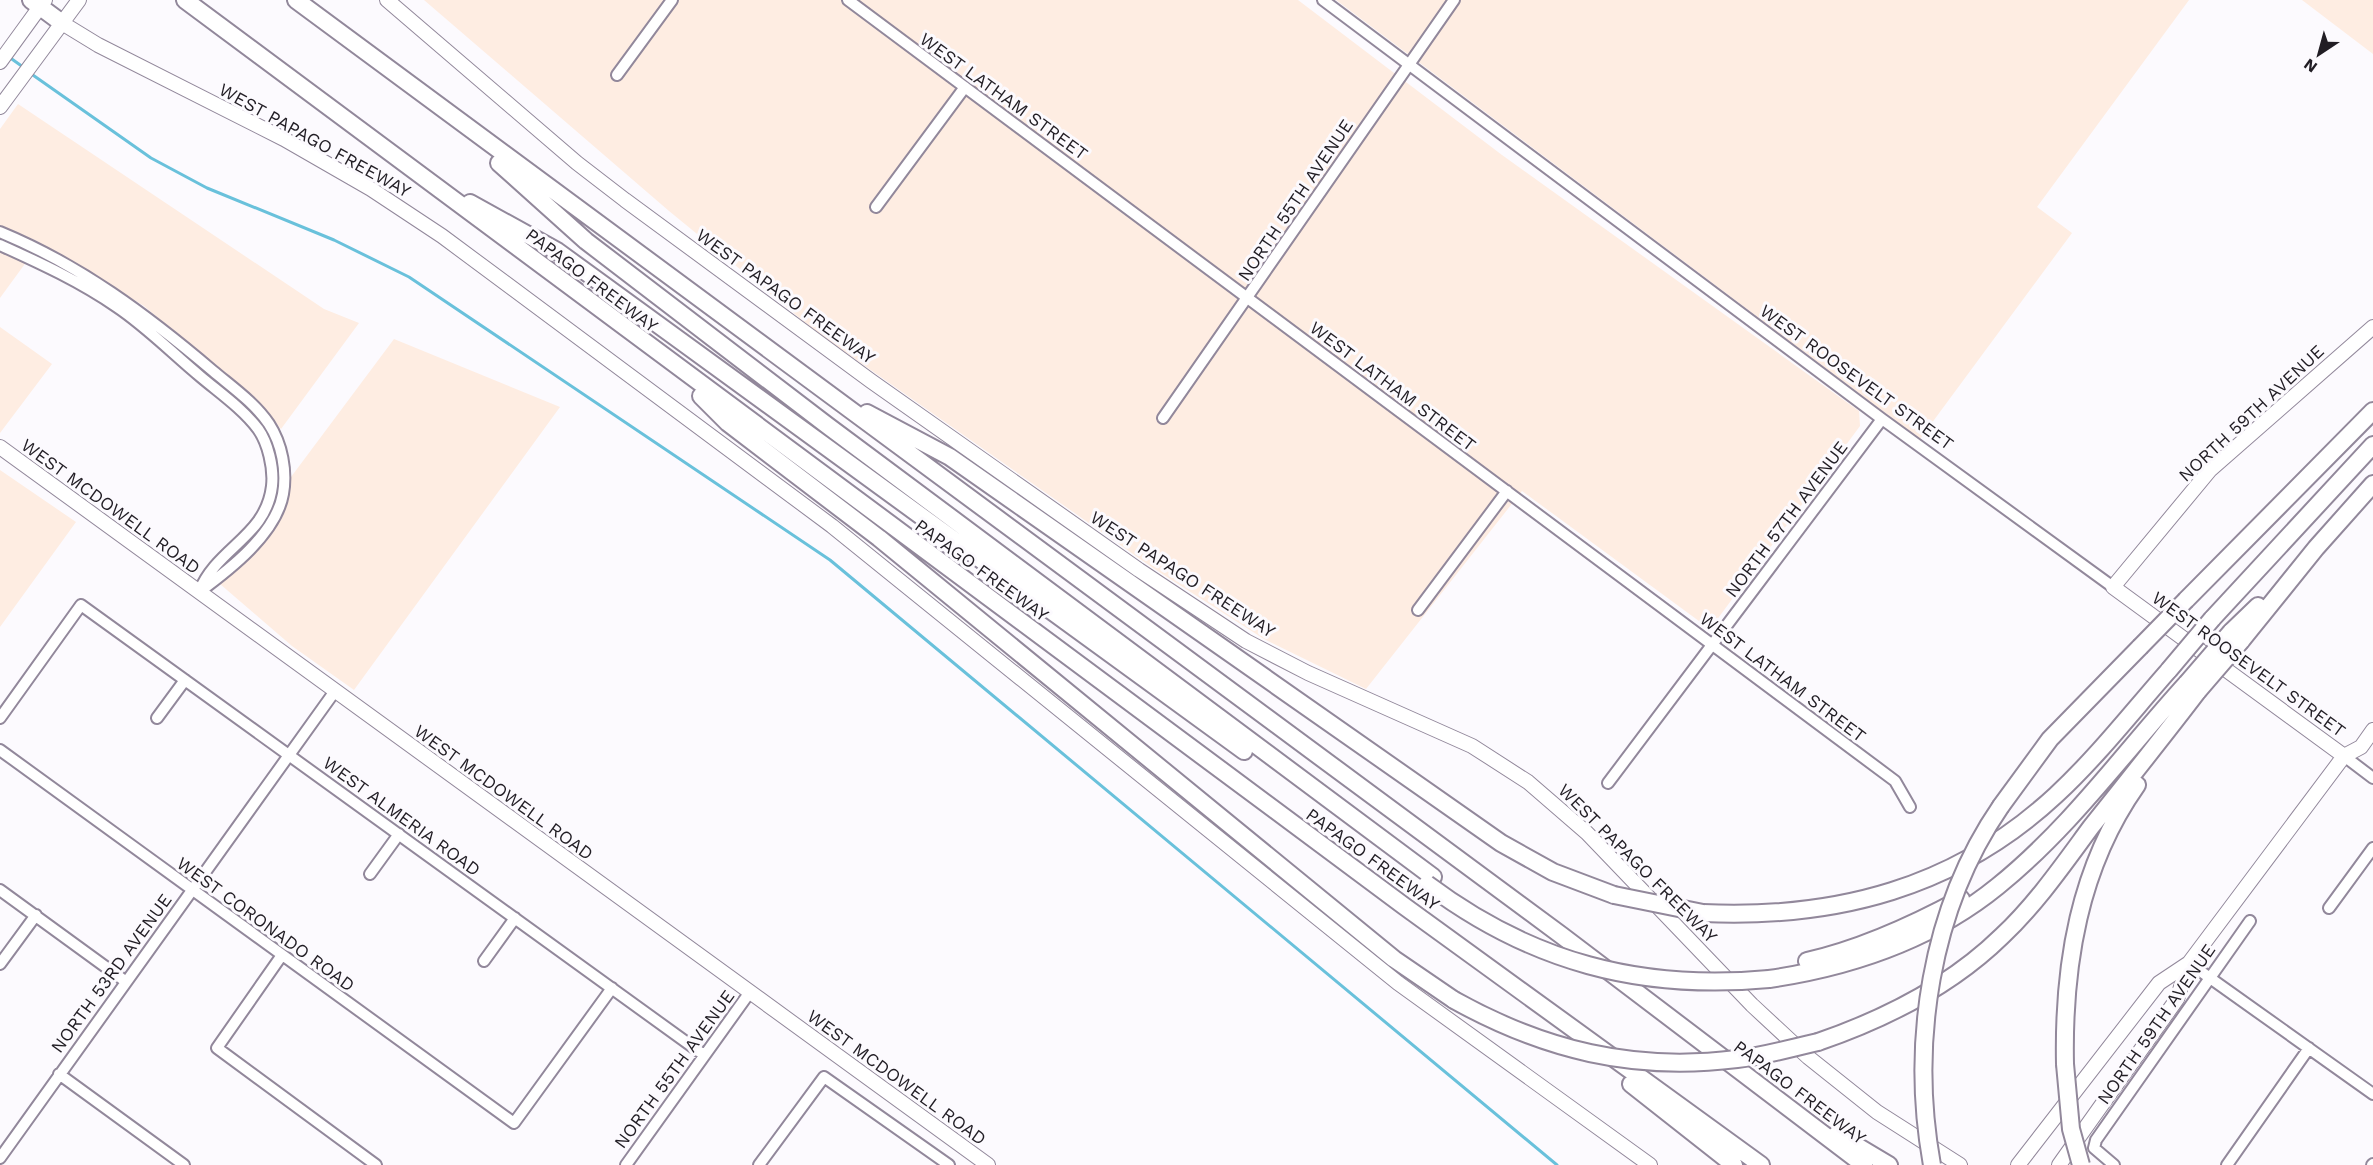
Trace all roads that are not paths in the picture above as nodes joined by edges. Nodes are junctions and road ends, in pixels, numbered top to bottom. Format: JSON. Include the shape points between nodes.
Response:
{"nodes":[{"id":1,"x":79,"y":0,"type":"edge"},
{"id":2,"x":185,"y":0,"type":"edge"},
{"id":3,"x":296,"y":0,"type":"edge"},
{"id":4,"x":387,"y":0,"type":"edge"},
{"id":5,"x":672,"y":0,"type":"edge"},
{"id":6,"x":848,"y":0,"type":"edge"},
{"id":7,"x":1323,"y":0,"type":"edge"},
{"id":8,"x":1454,"y":0,"type":"edge"},
{"id":9,"x":39,"y":2,"type":"edge"},
{"id":10,"x":62,"y":23,"type":"junction"},
{"id":11,"x":0,"y":62,"type":"edge"},
{"id":12,"x":1409,"y":64,"type":"junction"},
{"id":13,"x":617,"y":75,"type":"dead end"},
{"id":14,"x":965,"y":87,"type":"junction"},
{"id":15,"x":420,"y":92,"type":"junction"},
{"id":16,"x":0,"y":107,"type":"edge"},
{"id":17,"x":414,"y":172,"type":"junction"},
{"id":18,"x":876,"y":207,"type":"dead end"},
{"id":19,"x":0,"y":232,"type":"edge"},
{"id":20,"x":0,"y":245,"type":"edge"},
{"id":21,"x":1247,"y":298,"type":"junction"},
{"id":22,"x":2373,"y":327,"type":"edge"},
{"id":23,"x":663,"y":357,"type":"junction"},
{"id":24,"x":816,"y":386,"type":"junction"},
{"id":25,"x":2373,"y":411,"type":"edge"},
{"id":26,"x":1163,"y":418,"type":"dead end"},
{"id":27,"x":1882,"y":419,"type":"junction"},
{"id":28,"x":2373,"y":445,"type":"edge"},
{"id":29,"x":0,"y":447,"type":"edge"},
{"id":30,"x":2373,"y":484,"type":"edge"},
{"id":31,"x":1507,"y":492,"type":"junction"},
{"id":32,"x":2113,"y":587,"type":"junction"},
{"id":33,"x":199,"y":592,"type":"junction"},
{"id":34,"x":1418,"y":610,"type":"dead end"},
{"id":35,"x":2230,"y":633,"type":"junction"},
{"id":36,"x":1712,"y":645,"type":"junction"},
{"id":37,"x":185,"y":680,"type":"junction"},
{"id":38,"x":2188,"y":683,"type":"junction"},
{"id":39,"x":335,"y":690,"type":"junction"},
{"id":40,"x":0,"y":718,"type":"edge"},
{"id":41,"x":157,"y":718,"type":"dead end"},
{"id":42,"x":2373,"y":730,"type":"edge"},
{"id":43,"x":0,"y":750,"type":"edge"},
{"id":44,"x":289,"y":755,"type":"junction"},
{"id":45,"x":2344,"y":756,"type":"junction"},
{"id":46,"x":2373,"y":778,"type":"edge"},
{"id":47,"x":1608,"y":783,"type":"dead end"},
{"id":48,"x":1910,"y":807,"type":"dead end"},
{"id":49,"x":399,"y":834,"type":"junction"},
{"id":50,"x":2373,"y":848,"type":"edge"},
{"id":51,"x":370,"y":874,"type":"dead end"},
{"id":52,"x":1430,"y":880,"type":"junction"},
{"id":53,"x":0,"y":890,"type":"edge"},
{"id":54,"x":190,"y":890,"type":"junction"},
{"id":55,"x":1404,"y":906,"type":"junction"},
{"id":56,"x":2328,"y":908,"type":"dead end"},
{"id":57,"x":36,"y":915,"type":"junction"},
{"id":58,"x":515,"y":918,"type":"junction"},
{"id":59,"x":2250,"y":921,"type":"dead end"},
{"id":60,"x":282,"y":955,"type":"junction"},
{"id":61,"x":484,"y":961,"type":"dead end"},
{"id":62,"x":2189,"y":963,"type":"junction"},
{"id":63,"x":0,"y":964,"type":"edge"},
{"id":64,"x":2210,"y":978,"type":"junction"},
{"id":65,"x":125,"y":981,"type":"junction"},
{"id":66,"x":612,"y":988,"type":"junction"},
{"id":67,"x":750,"y":992,"type":"junction"},
{"id":68,"x":2308,"y":1048,"type":"junction"},
{"id":69,"x":704,"y":1055,"type":"junction"},
{"id":70,"x":59,"y":1074,"type":"junction"},
{"id":71,"x":2373,"y":1094,"type":"edge"},
{"id":72,"x":1779,"y":1100,"type":"junction"},
{"id":73,"x":0,"y":1158,"type":"edge"},
{"id":74,"x":984,"y":1164,"type":"edge"},
{"id":75,"x":184,"y":1165,"type":"edge"},
{"id":76,"x":376,"y":1165,"type":"edge"},
{"id":77,"x":626,"y":1165,"type":"edge"},
{"id":78,"x":759,"y":1165,"type":"edge"},
{"id":79,"x":949,"y":1165,"type":"edge"},
{"id":80,"x":1650,"y":1165,"type":"edge"},
{"id":81,"x":1734,"y":1165,"type":"edge"},
{"id":82,"x":1761,"y":1165,"type":"edge"},
{"id":83,"x":1864,"y":1165,"type":"edge"},
{"id":84,"x":1889,"y":1165,"type":"edge"},
{"id":85,"x":1932,"y":1165,"type":"edge"},
{"id":86,"x":1960,"y":1165,"type":"edge"},
{"id":87,"x":2018,"y":1165,"type":"edge"},
{"id":88,"x":2059,"y":1165,"type":"edge"},
{"id":89,"x":2081,"y":1165,"type":"edge"},
{"id":90,"x":2114,"y":1165,"type":"edge"},
{"id":91,"x":2227,"y":1165,"type":"edge"}],
"edges":[{"from":1,"to":10,"type":"main road"},
{"from":2,"to":17,"type":"highway","name":"PAPAGO FREEWAY"},
{"from":3,"to":15,"type":"highway","name":"PAPAGO FREEWAY"},
{"from":4,"to":86,"type":"main road","name":"WEST PAPAGO FREEWAY","via":[[625,200],[871,381],[1139,570],[1246,641],[1472,746],[1528,782],[1587,833],[1752,1005],[1808,1057],[1877,1112]]},
{"from":5,"to":13,"type":"street"},
{"from":6,"to":14,"type":"street","name":"WEST LATHAM STREET"},
{"from":7,"to":12,"type":"street","name":"WEST ROOSEVELT STREET"},
{"from":8,"to":12,"type":"street","name":"NORTH 55TH AVENUE"},
{"from":9,"to":10,"type":"highway"},
{"from":9,"to":11,"type":"main road"},
{"from":10,"to":16,"type":"main road"},
{"from":10,"to":80,"type":"main road","name":"WEST PAPAGO FREEWAY","via":[[284,139],[371,189],[441,236],[832,526],[1398,983]]},
{"from":12,"to":21,"type":"street","name":"NORTH 55TH AVENUE"},
{"from":12,"to":27,"type":"street","name":"WEST ROOSEVELT STREET"},
{"from":14,"to":18,"type":"street"},
{"from":14,"to":21,"type":"street","name":"WEST LATHAM STREET"},
{"from":15,"to":24,"type":"highway","name":"PAPAGO FREEWAY"},
{"from":15,"to":52,"type":"highway","via":[[586,241]]},
{"from":17,"to":23,"type":"highway","name":"PAPAGO FREEWAY"},
{"from":17,"to":52,"type":"highway","via":[[557,251]]},
{"from":19,"to":33,"type":"street","via":[[115,293],[150,318],[261,413],[273,431],[282,459],[284,486],[276,515],[263,536]]},
{"from":20,"to":33,"type":"street","via":[[117,307],[259,430],[266,444],[272,485],[265,510],[257,524],[208,571]]},
{"from":21,"to":26,"type":"street","name":"NORTH 55TH AVENUE"},
{"from":21,"to":31,"type":"street","name":"WEST LATHAM STREET"},
{"from":22,"to":32,"type":"main road","name":"NORTH 59TH AVENUE","via":[[2210,470]]},
{"from":23,"to":38,"type":"highway","bridge":true,"via":[[728,423],[896,552],[1407,969],[1454,1000],[1515,1031],[1593,1055],[1658,1063],[1739,1059],[1818,1042],[1915,1000],[1968,965],[2002,936],[2060,870]]},
{"from":23,"to":55,"type":"highway","name":"PAPAGO FREEWAY"},
{"from":24,"to":38,"type":"highway","bridge":true,"via":[[950,457],[1501,843],[1561,876],[1614,895],[1703,913],[1779,914],[1855,903],[1908,886],[1960,864],[2011,832]]},
{"from":24,"to":72,"type":"highway","name":"PAPAGO FREEWAY","via":[[1562,935]]},
{"from":25,"to":85,"type":"highway","bridge":true,"via":[[2050,739],[2001,806],[1972,856],[1951,905],[1930,988],[1923,1074]]},
{"from":27,"to":32,"type":"street","name":"WEST ROOSEVELT STREET"},
{"from":27,"to":36,"type":"street","name":"NORTH 57TH AVENUE"},
{"from":28,"to":35,"type":"highway","via":[[2296,531]]},
{"from":29,"to":33,"type":"main road","name":"WEST MCDOWELL ROAD"},
{"from":30,"to":35,"type":"highway","via":[[2316,548]]},
{"from":31,"to":34,"type":"street"},
{"from":31,"to":36,"type":"street","name":"WEST LATHAM STREET"},
{"from":32,"to":45,"type":"main road","name":"WEST ROOSEVELT STREET"},
{"from":33,"to":39,"type":"main road","name":"WEST MCDOWELL ROAD"},
{"from":35,"to":38,"type":"highway","bridge":true},
{"from":35,"to":38,"type":"highway"},
{"from":36,"to":47,"type":"street","name":"NORTH 57TH AVENUE"},
{"from":36,"to":48,"type":"street","name":"WEST LATHAM STREET","via":[[1895,781]]},
{"from":37,"to":40,"type":"street","name":"WEST ALMERIA ROAD","via":[[81,605]]},
{"from":37,"to":41,"type":"street"},
{"from":37,"to":44,"type":"street","name":"WEST ALMERIA ROAD"},
{"from":38,"to":52,"type":"highway","via":[[2062,825],[1996,888],[1927,933],[1820,970],[1711,974],[1630,966],[1544,940]]},
{"from":38,"to":89,"type":"highway","bridge":true,"via":[[2103,843],[2071,950],[2065,1064],[2071,1129]]},
{"from":39,"to":44,"type":"street","name":"NORTH 53RD AVENUE"},
{"from":39,"to":67,"type":"main road","name":"WEST MCDOWELL ROAD"},
{"from":42,"to":45,"type":"main road","name":"NORTH 59TH AVENUE","via":[[2361,747]]},
{"from":43,"to":54,"type":"street","name":"WEST CORONADO ROAD"},
{"from":44,"to":49,"type":"street","name":"WEST ALMERIA ROAD"},
{"from":44,"to":54,"type":"street","name":"NORTH 53RD AVENUE"},
{"from":45,"to":46,"type":"street","name":"WEST ROOSEVELT STREET"},
{"from":45,"to":62,"type":"main road","name":"NORTH 59TH AVENUE"},
{"from":49,"to":51,"type":"street"},
{"from":49,"to":58,"type":"street","name":"WEST ALMERIA ROAD"},
{"from":50,"to":56,"type":"street"},
{"from":53,"to":57,"type":"street"},
{"from":54,"to":60,"type":"street","name":"WEST CORONADO ROAD"},
{"from":54,"to":65,"type":"street","name":"NORTH 53RD AVENUE"},
{"from":55,"to":81,"type":"highway"},
{"from":55,"to":82,"type":"highway","name":"PAPAGO FREEWAY"},
{"from":57,"to":63,"type":"street"},
{"from":57,"to":65,"type":"street"},
{"from":58,"to":61,"type":"street"},
{"from":58,"to":66,"type":"street","name":"WEST ALMERIA ROAD"},
{"from":59,"to":64,"type":"street","name":"NORTH 59TH AVENUE"},
{"from":60,"to":66,"type":"street","name":"WEST CORONADO ROAD","via":[[514,1123]]},
{"from":60,"to":76,"type":"street","via":[[218,1048]]},
{"from":62,"to":64,"type":"street"},
{"from":62,"to":87,"type":"main road","name":"NORTH 59TH AVENUE","via":[[2159,983]]},
{"from":62,"to":88,"type":"main road","name":"NORTH 59TH AVENUE","via":[[2176,999]]},
{"from":64,"to":68,"type":"street"},
{"from":64,"to":90,"type":"street","name":"NORTH 59TH AVENUE","via":[[2094,1148]]},
{"from":65,"to":70,"type":"street","name":"NORTH 53RD AVENUE"},
{"from":66,"to":69,"type":"street","name":"WEST ALMERIA ROAD"},
{"from":67,"to":69,"type":"street","name":"NORTH 55TH AVENUE"},
{"from":67,"to":74,"type":"main road","name":"WEST MCDOWELL ROAD"},
{"from":68,"to":71,"type":"street"},
{"from":68,"to":91,"type":"street"},
{"from":69,"to":77,"type":"street","name":"NORTH 55TH AVENUE"},
{"from":70,"to":73,"type":"street","name":"NORTH 53RD AVENUE"},
{"from":70,"to":75,"type":"street"},
{"from":72,"to":83,"type":"highway","name":"PAPAGO FREEWAY"},
{"from":72,"to":84,"type":"highway"},
{"from":78,"to":79,"type":"street","via":[[824,1077]]}]}
